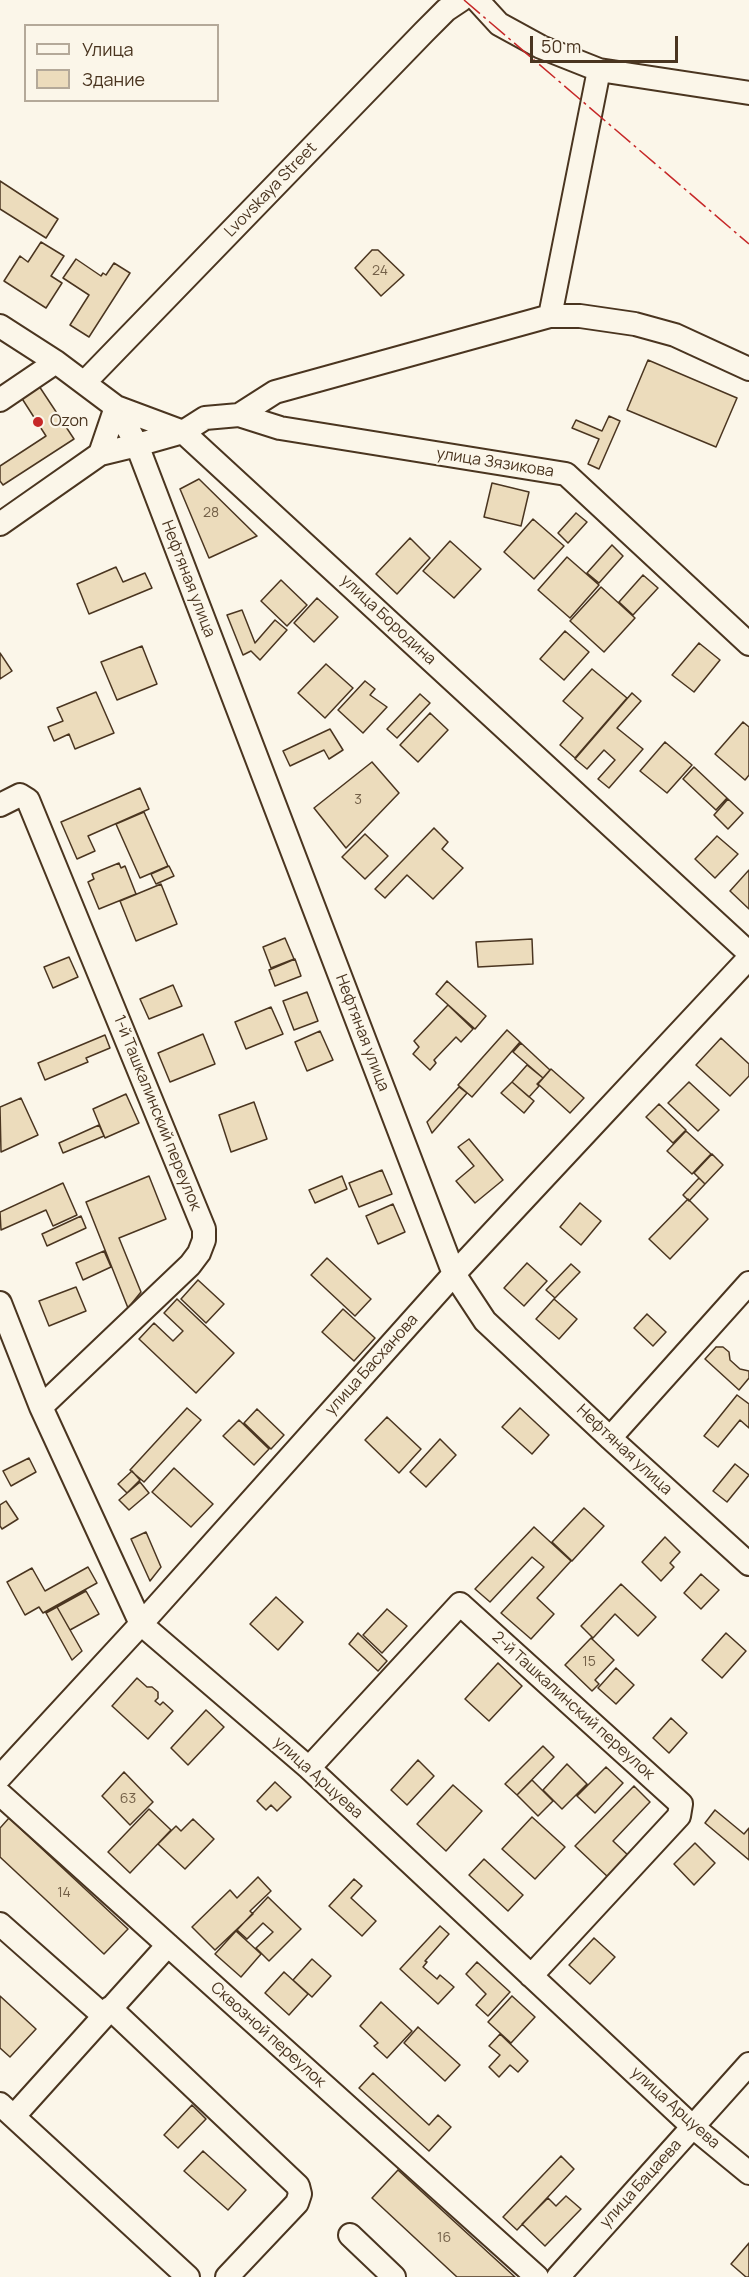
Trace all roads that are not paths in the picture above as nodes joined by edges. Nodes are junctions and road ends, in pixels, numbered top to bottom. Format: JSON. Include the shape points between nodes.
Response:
{"nodes":[{"id":1,"x":461,"y":0,"type":"edge"},
{"id":2,"x":477,"y":0,"type":"edge"},
{"id":3,"x":599,"y":70,"type":"junction"},
{"id":4,"x":749,"y":93,"type":"edge"},
{"id":5,"x":550,"y":316,"type":"junction"},
{"id":6,"x":0,"y":326,"type":"edge"},
{"id":7,"x":56,"y":362,"type":"junction"},
{"id":8,"x":749,"y":369,"type":"edge"},
{"id":9,"x":84,"y":383,"type":"junction"},
{"id":10,"x":0,"y":400,"type":"edge"},
{"id":11,"x":116,"y":407,"type":"junction"},
{"id":12,"x":239,"y":415,"type":"junction"},
{"id":13,"x":183,"y":432,"type":"junction"},
{"id":14,"x":137,"y":446,"type":"junction"},
{"id":15,"x":100,"y":454,"type":"junction"},
{"id":16,"x":0,"y":524,"type":"edge"},
{"id":17,"x":749,"y":644,"type":"edge"},
{"id":18,"x":0,"y":806,"type":"edge"},
{"id":19,"x":749,"y":953,"type":"edge"},
{"id":20,"x":749,"y":958,"type":"edge"},
{"id":21,"x":454,"y":1274,"type":"junction"},
{"id":22,"x":749,"y":1282,"type":"edge"},
{"id":23,"x":0,"y":1303,"type":"edge"},
{"id":24,"x":41,"y":1407,"type":"junction"},
{"id":25,"x":610,"y":1438,"type":"junction"},
{"id":26,"x":749,"y":1564,"type":"edge"},
{"id":27,"x":141,"y":1624,"type":"junction"},
{"id":28,"x":309,"y":1768,"type":"junction"},
{"id":29,"x":0,"y":1777,"type":"edge"},
{"id":30,"x":0,"y":1794,"type":"edge"},
{"id":31,"x":0,"y":1924,"type":"edge"},
{"id":32,"x":168,"y":1945,"type":"junction"},
{"id":33,"x":531,"y":1976,"type":"junction"},
{"id":34,"x":107,"y":2012,"type":"junction"},
{"id":35,"x":749,"y":2064,"type":"edge"},
{"id":36,"x":7,"y":2110,"type":"edge"},
{"id":37,"x":693,"y":2127,"type":"junction"},
{"id":38,"x":749,"y":2173,"type":"edge"},
{"id":39,"x":350,"y":2235,"type":"dead end"},
{"id":40,"x":188,"y":2277,"type":"edge"},
{"id":41,"x":227,"y":2277,"type":"edge"},
{"id":42,"x":394,"y":2277,"type":"edge"},
{"id":43,"x":537,"y":2277,"type":"edge"},
{"id":44,"x":558,"y":2277,"type":"edge"}],
"edges":[{"from":1,"to":9,"type":"street","name":"Lvovskaya Street","via":[[424,32]]},
{"from":2,"to":3,"type":"street","via":[[500,24]]},
{"from":3,"to":4,"type":"street"},
{"from":3,"to":5,"type":"street"},
{"from":5,"to":8,"type":"street","via":[[635,324],[675,335]]},
{"from":5,"to":12,"type":"street","via":[[275,392]]},
{"from":6,"to":7,"type":"street","name":"улица Бородина"},
{"from":7,"to":9,"type":"street","name":"улица Бородина"},
{"from":7,"to":10,"type":"street"},
{"from":9,"to":11,"type":"street","name":"улица Бородина"},
{"from":11,"to":13,"type":"street","name":"улица Бородина"},
{"from":11,"to":14,"type":"street","name":"Нефтяная улица"},
{"from":11,"to":15,"type":"street"},
{"from":12,"to":13,"type":"street","name":"улица Зязикова","via":[[205,418]]},
{"from":12,"to":17,"type":"street","name":"улица Зязикова","via":[[280,428],[566,474]]},
{"from":13,"to":14,"type":"street","name":"улица Зязикова"},
{"from":13,"to":19,"type":"street","name":"улица Бородина"},
{"from":14,"to":15,"type":"street","name":"улица Зязикова"},
{"from":14,"to":21,"type":"street","name":"Нефтяная улица"},
{"from":15,"to":16,"type":"street"},
{"from":18,"to":24,"type":"street","name":"1-й Ташкалинский переулок","via":[[20,795],[28,800],[204,1229],[199,1253],[190,1265]]},
{"from":20,"to":21,"type":"street","name":"улица Басханова"},
{"from":21,"to":25,"type":"street","name":"Нефтяная улица","via":[[485,1320]]},
{"from":21,"to":27,"type":"street","name":"улица Басханова"},
{"from":22,"to":25,"type":"street"},
{"from":23,"to":24,"type":"street","name":"улица Арцуева"},
{"from":24,"to":27,"type":"street","name":"улица Арцуева"},
{"from":25,"to":26,"type":"street","name":"Нефтяная улица"},
{"from":27,"to":28,"type":"street","name":"улица Арцуева"},
{"from":27,"to":29,"type":"street","name":"улица Басханова"},
{"from":28,"to":33,"type":"street","name":"улица Арцуева"},
{"from":28,"to":33,"type":"street","name":"2-й Ташкалинский переулок","via":[[460,1604],[681,1804],[679,1816]]},
{"from":30,"to":32,"type":"street","name":"Сквозной переулок"},
{"from":31,"to":34,"type":"street"},
{"from":32,"to":34,"type":"street"},
{"from":32,"to":43,"type":"street","name":"Сквозной переулок"},
{"from":33,"to":37,"type":"street","name":"улица Арцуева"},
{"from":34,"to":36,"type":"street"},
{"from":34,"to":41,"type":"street","via":[[298,2186],[297,2203]]},
{"from":35,"to":37,"type":"street","name":"улица Бацаева"},
{"from":36,"to":40,"type":"street"},
{"from":37,"to":38,"type":"street","name":"улица Арцуева"},
{"from":37,"to":44,"type":"street","name":"улица Бацаева"},
{"from":39,"to":42,"type":"street"}]}
